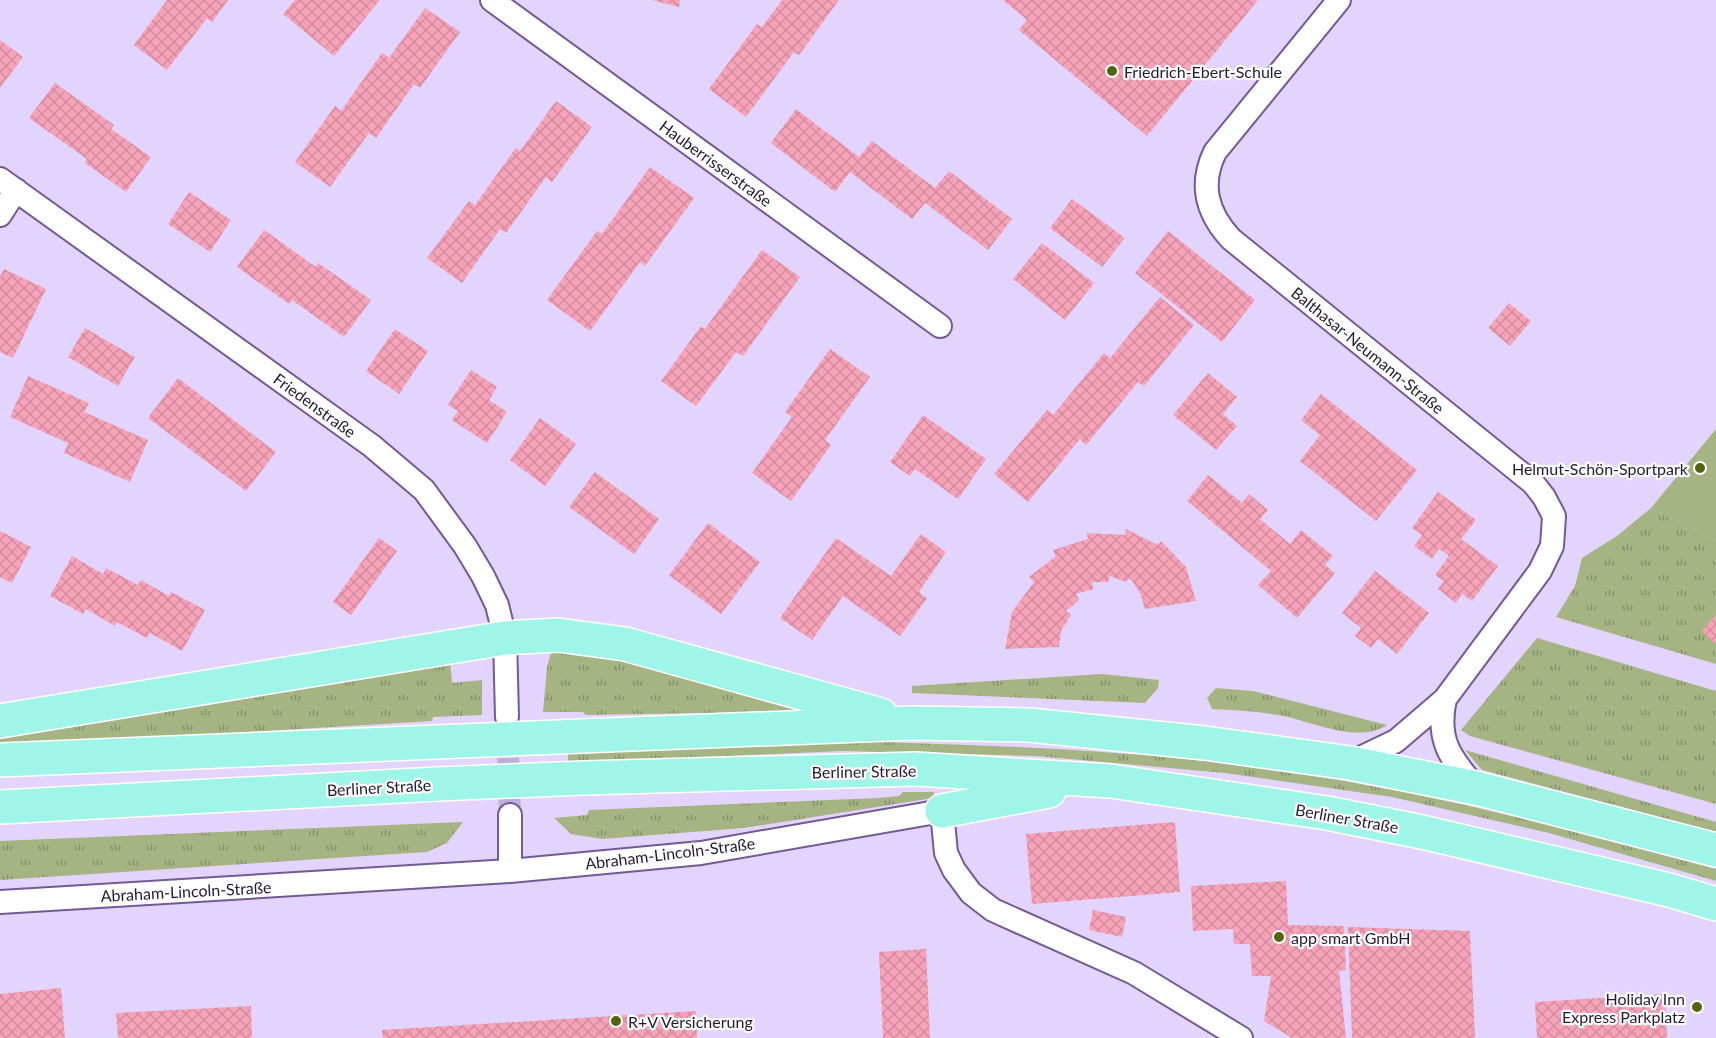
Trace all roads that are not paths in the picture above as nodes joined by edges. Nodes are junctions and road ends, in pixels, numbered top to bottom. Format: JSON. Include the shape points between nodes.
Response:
{"nodes":[{"id":1,"x":492,"y":0,"type":"edge"},
{"id":2,"x":1339,"y":0,"type":"edge"},
{"id":3,"x":8,"y":184,"type":"edge"},
{"id":4,"x":0,"y":215,"type":"edge"},
{"id":5,"x":940,"y":326,"type":"dead end"},
{"id":6,"x":505,"y":638,"type":"junction"},
{"id":7,"x":1445,"y":699,"type":"junction"},
{"id":8,"x":507,"y":717,"type":"tunnel mouth"},
{"id":9,"x":0,"y":721,"type":"edge"},
{"id":10,"x":912,"y":723,"type":"junction"},
{"id":11,"x":0,"y":760,"type":"edge"},
{"id":12,"x":1350,"y":763,"type":"junction"},
{"id":13,"x":1111,"y":782,"type":"junction"},
{"id":14,"x":1476,"y":788,"type":"junction"},
{"id":15,"x":0,"y":807,"type":"edge"},
{"id":16,"x":942,"y":811,"type":"junction"},
{"id":17,"x":510,"y":815,"type":"tunnel mouth"},
{"id":18,"x":1716,"y":850,"type":"edge"},
{"id":19,"x":510,"y":871,"type":"junction"},
{"id":20,"x":0,"y":902,"type":"edge"},
{"id":21,"x":1716,"y":904,"type":"edge"},
{"id":22,"x":1241,"y":1038,"type":"edge"}],
"edges":[{"from":1,"to":5,"type":"street","name":"Hauberrisserstraße"},
{"from":2,"to":7,"type":"street","name":"Balthasar-Neumann-Straße","via":[[1215,152],[1207,173],[1207,201],[1211,214],[1231,239],[1533,483],[1554,516],[1552,546],[1540,571]]},
{"from":3,"to":4,"type":"street"},
{"from":3,"to":6,"type":"street","name":"Friedenstraße","via":[[372,446],[424,490],[483,576],[497,604]]},
{"from":6,"to":8,"type":"street","name":"Friedenstraße"},
{"from":6,"to":9,"type":"main road"},
{"from":6,"to":10,"type":"main road","via":[[558,635],[625,644]]},
{"from":7,"to":12,"type":"street","name":"Balthasar-Neumann-Straße","via":[[1396,741]]},
{"from":7,"to":14,"type":"street","via":[[1443,738],[1451,757]]},
{"from":10,"to":11,"type":"main road","bridge":true},
{"from":10,"to":12,"type":"main road","via":[[1029,725]]},
{"from":12,"to":14,"type":"main road"},
{"from":13,"to":15,"type":"main road","name":"Berliner Straße","bridge":true,"via":[[915,769],[438,784]]},
{"from":13,"to":16,"type":"main road"},
{"from":13,"to":21,"type":"main road","name":"Berliner Straße","via":[[1348,817]]},
{"from":14,"to":18,"type":"main road"},
{"from":16,"to":19,"type":"street","name":"Abraham-Lincoln-Straße","via":[[701,853]]},
{"from":16,"to":22,"type":"street","via":[[946,853],[954,870],[971,893],[993,910],[1134,973]]},
{"from":17,"to":19,"type":"street"},
{"from":19,"to":20,"type":"street","name":"Abraham-Lincoln-Straße"}]}
